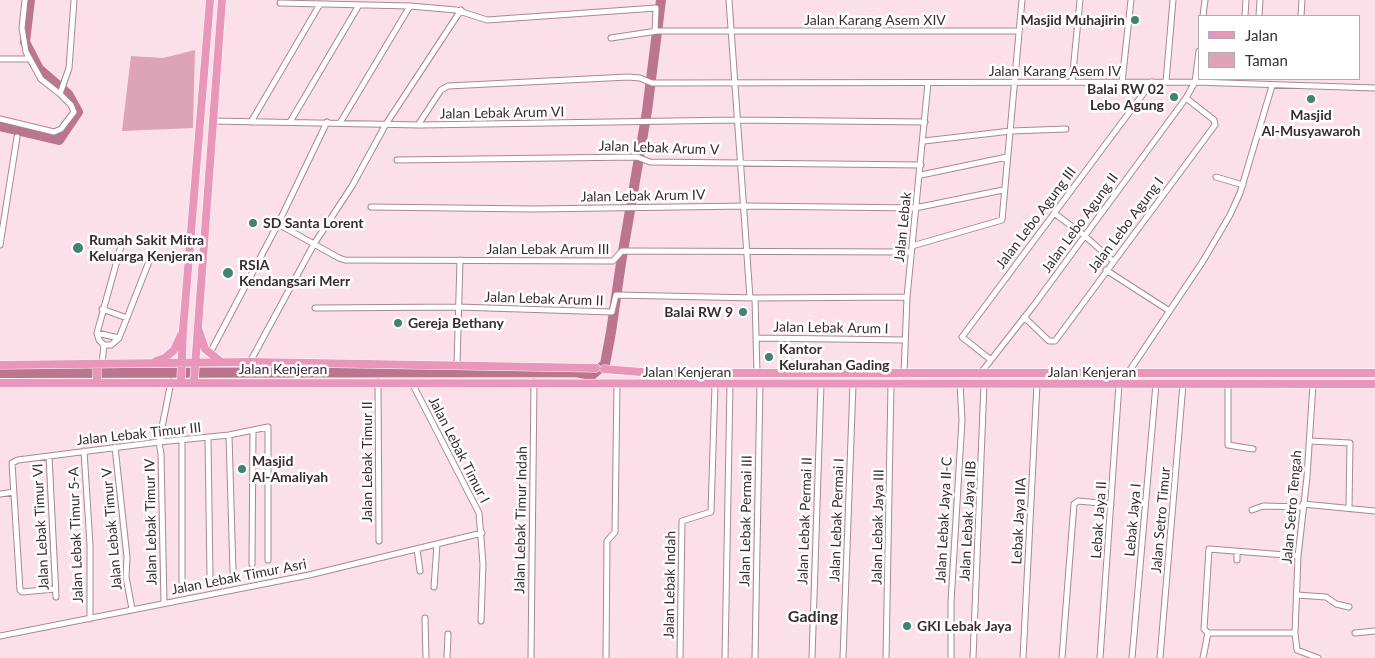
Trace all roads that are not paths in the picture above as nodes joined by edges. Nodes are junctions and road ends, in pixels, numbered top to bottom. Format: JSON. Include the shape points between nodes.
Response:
{"nodes":[{"id":1,"x":25,"y":0,"type":"edge"},
{"id":2,"x":74,"y":0,"type":"edge"},
{"id":3,"x":210,"y":0,"type":"edge"},
{"id":4,"x":222,"y":0,"type":"edge"},
{"id":5,"x":729,"y":0,"type":"edge"},
{"id":6,"x":1022,"y":0,"type":"edge"},
{"id":7,"x":1080,"y":0,"type":"edge"},
{"id":8,"x":1131,"y":0,"type":"edge"},
{"id":9,"x":1173,"y":0,"type":"edge"},
{"id":10,"x":1205,"y":0,"type":"edge"},
{"id":11,"x":1246,"y":0,"type":"edge"},
{"id":12,"x":1260,"y":0,"type":"edge"},
{"id":13,"x":1302,"y":0,"type":"edge"},
{"id":14,"x":280,"y":3,"type":"dead end"},
{"id":15,"x":320,"y":4,"type":"junction"},
{"id":16,"x":359,"y":5,"type":"junction"},
{"id":17,"x":410,"y":6,"type":"junction"},
{"id":18,"x":461,"y":10,"type":"junction"},
{"id":19,"x":1203,"y":15,"type":"edge"},
{"id":20,"x":1245,"y":15,"type":"edge"},
{"id":21,"x":1259,"y":15,"type":"edge"},
{"id":22,"x":1302,"y":15,"type":"edge"},
{"id":23,"x":658,"y":31,"type":"junction"},
{"id":24,"x":730,"y":31,"type":"junction"},
{"id":25,"x":1019,"y":31,"type":"junction"},
{"id":26,"x":611,"y":38,"type":"dead end"},
{"id":27,"x":0,"y":59,"type":"edge"},
{"id":28,"x":1198,"y":59,"type":"edge"},
{"id":29,"x":30,"y":60,"type":"junction"},
{"id":30,"x":1255,"y":80,"type":"edge"},
{"id":31,"x":1298,"y":80,"type":"edge"},
{"id":32,"x":1014,"y":82,"type":"junction"},
{"id":33,"x":1072,"y":82,"type":"junction"},
{"id":34,"x":1122,"y":82,"type":"junction"},
{"id":35,"x":1152,"y":82,"type":"junction"},
{"id":36,"x":1166,"y":82,"type":"junction"},
{"id":37,"x":1195,"y":82,"type":"junction"},
{"id":38,"x":1239,"y":82,"type":"edge"},
{"id":39,"x":928,"y":83,"type":"junction"},
{"id":40,"x":735,"y":84,"type":"junction"},
{"id":41,"x":1255,"y":85,"type":"junction"},
{"id":42,"x":1272,"y":86,"type":"junction"},
{"id":43,"x":1297,"y":86,"type":"junction"},
{"id":44,"x":1375,"y":88,"type":"edge"},
{"id":45,"x":62,"y":92,"type":"junction"},
{"id":46,"x":1186,"y":98,"type":"junction"},
{"id":47,"x":0,"y":119,"type":"edge"},
{"id":48,"x":736,"y":120,"type":"junction"},
{"id":49,"x":200,"y":121,"type":"junction"},
{"id":50,"x":213,"y":121,"type":"junction"},
{"id":51,"x":251,"y":122,"type":"junction"},
{"id":52,"x":290,"y":122,"type":"junction"},
{"id":53,"x":327,"y":122,"type":"junction"},
{"id":54,"x":340,"y":122,"type":"junction"},
{"id":55,"x":925,"y":122,"type":"junction"},
{"id":56,"x":386,"y":124,"type":"junction"},
{"id":57,"x":418,"y":125,"type":"junction"},
{"id":58,"x":1066,"y":129,"type":"dead end"},
{"id":59,"x":1011,"y":131,"type":"junction"},
{"id":60,"x":200,"y":132,"type":"junction"},
{"id":61,"x":211,"y":134,"type":"junction"},
{"id":62,"x":17,"y":137,"type":"dead end"},
{"id":63,"x":924,"y":141,"type":"junction"},
{"id":64,"x":1007,"y":158,"type":"junction"},
{"id":65,"x":397,"y":160,"type":"dead end"},
{"id":66,"x":740,"y":161,"type":"junction"},
{"id":67,"x":921,"y":165,"type":"junction"},
{"id":68,"x":921,"y":175,"type":"junction"},
{"id":69,"x":1216,"y":177,"type":"dead end"},
{"id":70,"x":1243,"y":185,"type":"junction"},
{"id":71,"x":1004,"y":190,"type":"junction"},
{"id":72,"x":743,"y":206,"type":"junction"},
{"id":73,"x":371,"y":207,"type":"dead end"},
{"id":74,"x":915,"y":208,"type":"junction"},
{"id":75,"x":1054,"y":213,"type":"junction"},
{"id":76,"x":278,"y":224,"type":"junction"},
{"id":77,"x":1085,"y":236,"type":"junction"},
{"id":78,"x":314,"y":244,"type":"junction"},
{"id":79,"x":0,"y":245,"type":"edge"},
{"id":80,"x":121,"y":246,"type":"dead end"},
{"id":81,"x":912,"y":246,"type":"junction"},
{"id":82,"x":747,"y":251,"type":"junction"},
{"id":83,"x":911,"y":252,"type":"junction"},
{"id":84,"x":150,"y":259,"type":"dead end"},
{"id":85,"x":460,"y":260,"type":"junction"},
{"id":86,"x":1113,"y":262,"type":"junction"},
{"id":87,"x":1106,"y":270,"type":"junction"},
{"id":88,"x":907,"y":297,"type":"junction"},
{"id":89,"x":752,"y":298,"type":"junction"},
{"id":90,"x":458,"y":307,"type":"junction"},
{"id":91,"x":315,"y":308,"type":"dead end"},
{"id":92,"x":102,"y":309,"type":"junction"},
{"id":93,"x":1168,"y":310,"type":"junction"},
{"id":94,"x":1024,"y":317,"type":"junction"},
{"id":95,"x":127,"y":318,"type":"junction"},
{"id":96,"x":197,"y":324,"type":"junction"},
{"id":97,"x":183,"y":330,"type":"junction"},
{"id":98,"x":96,"y":333,"type":"junction"},
{"id":99,"x":119,"y":338,"type":"junction"},
{"id":100,"x":756,"y":338,"type":"junction"},
{"id":101,"x":905,"y":340,"type":"junction"},
{"id":102,"x":104,"y":345,"type":"junction"},
{"id":103,"x":210,"y":354,"type":"junction"},
{"id":104,"x":991,"y":360,"type":"junction"},
{"id":105,"x":222,"y":362,"type":"junction"},
{"id":106,"x":250,"y":362,"type":"junction"},
{"id":107,"x":152,"y":363,"type":"junction"},
{"id":108,"x":195,"y":364,"type":"junction"},
{"id":109,"x":0,"y":365,"type":"edge"},
{"id":110,"x":99,"y":365,"type":"junction"},
{"id":111,"x":182,"y":365,"type":"junction"},
{"id":112,"x":458,"y":365,"type":"junction"},
{"id":113,"x":757,"y":373,"type":"junction"},
{"id":114,"x":1128,"y":373,"type":"junction"},
{"id":115,"x":1356,"y":373,"type":"junction"},
{"id":116,"x":1375,"y":373,"type":"edge"},
{"id":117,"x":792,"y":374,"type":"junction"},
{"id":118,"x":806,"y":374,"type":"junction"},
{"id":119,"x":904,"y":374,"type":"junction"},
{"id":120,"x":980,"y":374,"type":"junction"},
{"id":121,"x":97,"y":380,"type":"junction"},
{"id":122,"x":182,"y":380,"type":"junction"},
{"id":123,"x":194,"y":380,"type":"junction"},
{"id":124,"x":172,"y":382,"type":"junction"},
{"id":125,"x":378,"y":382,"type":"junction"},
{"id":126,"x":412,"y":382,"type":"junction"},
{"id":127,"x":534,"y":382,"type":"junction"},
{"id":128,"x":0,"y":383,"type":"edge"},
{"id":129,"x":617,"y":384,"type":"junction"},
{"id":130,"x":760,"y":384,"type":"junction"},
{"id":131,"x":792,"y":384,"type":"junction"},
{"id":132,"x":805,"y":384,"type":"junction"},
{"id":133,"x":821,"y":384,"type":"junction"},
{"id":134,"x":853,"y":384,"type":"junction"},
{"id":135,"x":891,"y":384,"type":"junction"},
{"id":136,"x":960,"y":384,"type":"junction"},
{"id":137,"x":984,"y":384,"type":"junction"},
{"id":138,"x":1037,"y":384,"type":"junction"},
{"id":139,"x":1119,"y":384,"type":"junction"},
{"id":140,"x":1156,"y":384,"type":"junction"},
{"id":141,"x":1183,"y":384,"type":"junction"},
{"id":142,"x":1228,"y":384,"type":"junction"},
{"id":143,"x":1313,"y":384,"type":"junction"},
{"id":144,"x":1356,"y":384,"type":"junction"},
{"id":145,"x":1375,"y":384,"type":"edge"},
{"id":146,"x":715,"y":385,"type":"junction"},
{"id":147,"x":730,"y":385,"type":"junction"},
{"id":148,"x":253,"y":431,"type":"junction"},
{"id":149,"x":229,"y":435,"type":"junction"},
{"id":150,"x":208,"y":438,"type":"junction"},
{"id":151,"x":182,"y":440,"type":"junction"},
{"id":152,"x":1310,"y":441,"type":"junction"},
{"id":153,"x":159,"y":442,"type":"junction"},
{"id":154,"x":115,"y":447,"type":"junction"},
{"id":155,"x":1252,"y":449,"type":"dead end"},
{"id":156,"x":84,"y":451,"type":"junction"},
{"id":157,"x":49,"y":456,"type":"junction"},
{"id":158,"x":14,"y":492,"type":"junction"},
{"id":159,"x":0,"y":494,"type":"edge"},
{"id":160,"x":1111,"y":504,"type":"junction"},
{"id":161,"x":1303,"y":506,"type":"junction"},
{"id":162,"x":1349,"y":507,"type":"junction"},
{"id":163,"x":1252,"y":510,"type":"dead end"},
{"id":164,"x":1375,"y":511,"type":"edge"},
{"id":165,"x":482,"y":533,"type":"junction"},
{"id":166,"x":379,"y":541,"type":"dead end"},
{"id":167,"x":437,"y":544,"type":"junction"},
{"id":168,"x":417,"y":549,"type":"junction"},
{"id":169,"x":1237,"y":551,"type":"junction"},
{"id":170,"x":1298,"y":556,"type":"junction"},
{"id":171,"x":268,"y":560,"type":"dead end"},
{"id":172,"x":1236,"y":560,"type":"dead end"},
{"id":173,"x":252,"y":564,"type":"dead end"},
{"id":174,"x":420,"y":571,"type":"dead end"},
{"id":175,"x":233,"y":572,"type":"dead end"},
{"id":176,"x":210,"y":577,"type":"dead end"},
{"id":177,"x":182,"y":581,"type":"dead end"},
{"id":178,"x":434,"y":587,"type":"dead end"},
{"id":179,"x":55,"y":589,"type":"junction"},
{"id":180,"x":1296,"y":595,"type":"junction"},
{"id":181,"x":56,"y":597,"type":"dead end"},
{"id":182,"x":164,"y":603,"type":"junction"},
{"id":183,"x":1349,"y":607,"type":"dead end"},
{"id":184,"x":132,"y":609,"type":"junction"},
{"id":185,"x":90,"y":618,"type":"junction"},
{"id":186,"x":426,"y":618,"type":"dead end"},
{"id":187,"x":481,"y":621,"type":"dead end"},
{"id":188,"x":1375,"y":631,"type":"edge"},
{"id":189,"x":1208,"y":633,"type":"junction"},
{"id":190,"x":1355,"y":633,"type":"dead end"},
{"id":191,"x":448,"y":634,"type":"dead end"},
{"id":192,"x":1295,"y":634,"type":"junction"},
{"id":193,"x":0,"y":636,"type":"edge"},
{"id":194,"x":426,"y":658,"type":"edge"},
{"id":195,"x":447,"y":658,"type":"edge"},
{"id":196,"x":531,"y":658,"type":"edge"},
{"id":197,"x":606,"y":658,"type":"edge"},
{"id":198,"x":680,"y":658,"type":"edge"},
{"id":199,"x":725,"y":658,"type":"edge"},
{"id":200,"x":755,"y":658,"type":"edge"},
{"id":201,"x":812,"y":658,"type":"edge"},
{"id":202,"x":844,"y":658,"type":"edge"},
{"id":203,"x":886,"y":658,"type":"edge"},
{"id":204,"x":950,"y":658,"type":"edge"},
{"id":205,"x":973,"y":658,"type":"edge"},
{"id":206,"x":1023,"y":658,"type":"edge"},
{"id":207,"x":1062,"y":658,"type":"edge"},
{"id":208,"x":1100,"y":658,"type":"edge"},
{"id":209,"x":1132,"y":658,"type":"edge"},
{"id":210,"x":1160,"y":658,"type":"edge"},
{"id":211,"x":1203,"y":658,"type":"edge"},
{"id":212,"x":1318,"y":658,"type":"edge"}],
"edges":[{"from":1,"to":29,"type":"street","via":[[22,36]]},
{"from":2,"to":45,"type":"street","via":[[69,68]]},
{"from":3,"to":49,"type":"main road"},
{"from":4,"to":50,"type":"main road"},
{"from":5,"to":24,"type":"street"},
{"from":6,"to":25,"type":"street"},
{"from":7,"to":33,"type":"street"},
{"from":8,"to":34,"type":"street"},
{"from":9,"to":36,"type":"street"},
{"from":10,"to":19,"type":"street"},
{"from":11,"to":20,"type":"street"},
{"from":12,"to":21,"type":"street"},
{"from":13,"to":22,"type":"street"},
{"from":14,"to":15,"type":"street"},
{"from":15,"to":16,"type":"street"},
{"from":15,"to":51,"type":"street"},
{"from":16,"to":17,"type":"street"},
{"from":16,"to":52,"type":"street"},
{"from":17,"to":18,"type":"street"},
{"from":17,"to":54,"type":"street"},
{"from":18,"to":23,"type":"street","via":[[486,20],[656,8]]},
{"from":18,"to":56,"type":"street"},
{"from":23,"to":24,"type":"street","name":"Jalan Karang Asem XIV"},
{"from":23,"to":26,"type":"street","name":"Jalan Karang Asem XIV"},
{"from":24,"to":25,"type":"street","name":"Jalan Karang Asem XIV"},
{"from":24,"to":40,"type":"street"},
{"from":25,"to":32,"type":"street"},
{"from":27,"to":29,"type":"street"},
{"from":28,"to":37,"type":"street"},
{"from":29,"to":45,"type":"street","via":[[41,79]]},
{"from":30,"to":41,"type":"street"},
{"from":31,"to":43,"type":"street"},
{"from":32,"to":33,"type":"street","name":"Jalan Karang Asem IV"},
{"from":32,"to":39,"type":"street","name":"Jalan Karang Asem IV"},
{"from":32,"to":59,"type":"street"},
{"from":33,"to":34,"type":"street","name":"Jalan Karang Asem IV"},
{"from":34,"to":35,"type":"street","name":"Jalan Karang Asem IV"},
{"from":35,"to":36,"type":"street","name":"Jalan Karang Asem IV"},
{"from":35,"to":75,"type":"street","name":"Jalan Lebo Agung III"},
{"from":36,"to":37,"type":"street","name":"Jalan Karang Asem IV"},
{"from":37,"to":38,"type":"street","name":"Jalan Karang Asem IV"},
{"from":37,"to":46,"type":"street","name":"Jalan Lebo Agung II"},
{"from":38,"to":41,"type":"street","name":"Jalan Karang Asem IV"},
{"from":39,"to":40,"type":"street","name":"Jalan Karang Asem IV"},
{"from":39,"to":55,"type":"street","name":"Jalan Lebak"},
{"from":40,"to":48,"type":"street"},
{"from":40,"to":57,"type":"street","name":"Jalan Lebak Arum VI","via":[[650,82],[635,77],[452,85],[441,90]]},
{"from":41,"to":42,"type":"street","name":"Jalan Karang Asem IV"},
{"from":42,"to":43,"type":"street","name":"Jalan Karang Asem IV"},
{"from":42,"to":70,"type":"street"},
{"from":43,"to":44,"type":"street","name":"Jalan Karang Asem IV"},
{"from":45,"to":47,"type":"street","via":[[74,109],[58,131],[46,132]]},
{"from":46,"to":77,"type":"street","name":"Jalan Lebo Agung II"},
{"from":46,"to":86,"type":"street","name":"Jalan Lebo Agung I","via":[[1215,124]]},
{"from":48,"to":55,"type":"street","name":"Jalan Lebak Arum VI"},
{"from":48,"to":57,"type":"street","name":"Jalan Lebak Arum VI"},
{"from":48,"to":66,"type":"street"},
{"from":49,"to":50,"type":"main road","via":[[205,124]]},
{"from":49,"to":60,"type":"main road"},
{"from":50,"to":51,"type":"street"},
{"from":50,"to":61,"type":"main road"},
{"from":51,"to":52,"type":"street"},
{"from":52,"to":53,"type":"street"},
{"from":53,"to":54,"type":"street"},
{"from":53,"to":76,"type":"street"},
{"from":54,"to":56,"type":"street"},
{"from":55,"to":63,"type":"street","name":"Jalan Lebak"},
{"from":56,"to":57,"type":"street"},
{"from":56,"to":78,"type":"street","via":[[352,186]]},
{"from":58,"to":59,"type":"street"},
{"from":59,"to":63,"type":"street"},
{"from":59,"to":64,"type":"street"},
{"from":60,"to":61,"type":"main road","via":[[206,130]]},
{"from":60,"to":97,"type":"main road"},
{"from":61,"to":96,"type":"main road"},
{"from":62,"to":79,"type":"street"},
{"from":63,"to":67,"type":"street","name":"Jalan Lebak"},
{"from":64,"to":68,"type":"street"},
{"from":64,"to":71,"type":"street"},
{"from":65,"to":66,"type":"street","name":"Jalan Lebak Arum V","via":[[638,157],[650,162]]},
{"from":66,"to":67,"type":"street","name":"Jalan Lebak Arum V"},
{"from":66,"to":72,"type":"street"},
{"from":67,"to":68,"type":"street","name":"Jalan Lebak"},
{"from":68,"to":74,"type":"street","name":"Jalan Lebak"},
{"from":69,"to":70,"type":"street"},
{"from":70,"to":93,"type":"street","via":[[1203,261]]},
{"from":71,"to":74,"type":"street","name":"Jalan Lebak Arum IV"},
{"from":71,"to":81,"type":"street","via":[[1002,219],[999,222]]},
{"from":72,"to":73,"type":"street","name":"Jalan Lebak Arum IV"},
{"from":72,"to":74,"type":"street","name":"Jalan Lebak Arum IV"},
{"from":72,"to":82,"type":"street"},
{"from":74,"to":81,"type":"street","name":"Jalan Lebak"},
{"from":75,"to":77,"type":"street"},
{"from":75,"to":104,"type":"street","name":"Jalan Lebo Agung III","via":[[962,336]]},
{"from":76,"to":78,"type":"street","name":"Jalan Lebak Arum III"},
{"from":76,"to":103,"type":"street"},
{"from":77,"to":86,"type":"street"},
{"from":77,"to":94,"type":"street","name":"Jalan Lebo Agung II"},
{"from":78,"to":85,"type":"street","name":"Jalan Lebak Arum III","via":[[343,260]]},
{"from":78,"to":106,"type":"street"},
{"from":80,"to":92,"type":"street"},
{"from":81,"to":83,"type":"street","name":"Jalan Lebak"},
{"from":82,"to":83,"type":"street","name":"Jalan Lebak Arum III"},
{"from":82,"to":85,"type":"street","name":"Jalan Lebak Arum III","via":[[624,251],[613,261]]},
{"from":82,"to":89,"type":"street"},
{"from":83,"to":88,"type":"street","name":"Jalan Lebak"},
{"from":84,"to":95,"type":"street"},
{"from":85,"to":90,"type":"street"},
{"from":86,"to":87,"type":"street","name":"Jalan Lebo Agung I"},
{"from":87,"to":93,"type":"street"},
{"from":87,"to":94,"type":"street","name":"Jalan Lebo Agung I","via":[[1054,341]]},
{"from":88,"to":89,"type":"street","name":"Jalan Lebak Arum II"},
{"from":88,"to":101,"type":"street","name":"Jalan Lebak"},
{"from":89,"to":90,"type":"street","name":"Jalan Lebak Arum II","via":[[617,295],[612,312]]},
{"from":89,"to":100,"type":"street"},
{"from":90,"to":91,"type":"street","name":"Jalan Lebak Arum II"},
{"from":90,"to":112,"type":"street"},
{"from":92,"to":95,"type":"street"},
{"from":92,"to":98,"type":"street"},
{"from":93,"to":114,"type":"street"},
{"from":94,"to":104,"type":"street","name":"Jalan Lebo Agung II"},
{"from":95,"to":99,"type":"street"},
{"from":96,"to":103,"type":"main road","via":[[205,349]]},
{"from":96,"to":108,"type":"main road"},
{"from":97,"to":107,"type":"main road","via":[[171,353]]},
{"from":97,"to":111,"type":"main road"},
{"from":98,"to":99,"type":"street"},
{"from":98,"to":102,"type":"street"},
{"from":99,"to":102,"type":"street","via":[[111,345]]},
{"from":100,"to":101,"type":"street","name":"Jalan Lebak Arum I"},
{"from":100,"to":113,"type":"street"},
{"from":101,"to":119,"type":"street","name":"Jalan Lebak"},
{"from":102,"to":110,"type":"street"},
{"from":103,"to":105,"type":"main road"},
{"from":104,"to":120,"type":"street","name":"Jalan Lebo Agung II"},
{"from":105,"to":106,"type":"main road","name":"Jalan Kenjeran"},
{"from":105,"to":108,"type":"main road","name":"Jalan Kenjeran"},
{"from":106,"to":112,"type":"main road","name":"Jalan Kenjeran"},
{"from":107,"to":110,"type":"main road","name":"Jalan Kenjeran"},
{"from":107,"to":111,"type":"main road","name":"Jalan Kenjeran"},
{"from":108,"to":111,"type":"main road","name":"Jalan Kenjeran"},
{"from":108,"to":123,"type":"main road"},
{"from":109,"to":110,"type":"main road","name":"Jalan Kenjeran"},
{"from":110,"to":121,"type":"main road"},
{"from":111,"to":122,"type":"main road"},
{"from":112,"to":113,"type":"main road","name":"Jalan Kenjeran","via":[[600,369],[653,374]]},
{"from":113,"to":117,"type":"main road","name":"Jalan Kenjeran"},
{"from":114,"to":115,"type":"main road","name":"Jalan Kenjeran"},
{"from":114,"to":120,"type":"main road","name":"Jalan Kenjeran"},
{"from":115,"to":116,"type":"main road","name":"Jalan Kenjeran"},
{"from":115,"to":144,"type":"main road"},
{"from":116,"to":145,"type":"main road"},
{"from":117,"to":118,"type":"main road","name":"Jalan Kenjeran"},
{"from":117,"to":131,"type":"main road"},
{"from":118,"to":119,"type":"main road","name":"Jalan Kenjeran"},
{"from":118,"to":132,"type":"main road"},
{"from":119,"to":120,"type":"main road","name":"Jalan Kenjeran"},
{"from":121,"to":124,"type":"main road","name":"Jalan Kenjeran"},
{"from":121,"to":128,"type":"main road","name":"Jalan Kenjeran"},
{"from":122,"to":123,"type":"main road","name":"Jalan Kenjeran"},
{"from":122,"to":124,"type":"main road","name":"Jalan Kenjeran"},
{"from":123,"to":125,"type":"main road","name":"Jalan Kenjeran"},
{"from":124,"to":153,"type":"street","name":"Jalan Lebak Timur IV"},
{"from":125,"to":126,"type":"main road","name":"Jalan Kenjeran"},
{"from":125,"to":166,"type":"street","name":"Jalan Lebak Timur II"},
{"from":126,"to":127,"type":"main road","name":"Jalan Kenjeran"},
{"from":126,"to":165,"type":"street","name":"Jalan Lebak Timur I","via":[[478,511]]},
{"from":127,"to":129,"type":"main road","name":"Jalan Kenjeran"},
{"from":127,"to":196,"type":"street","name":"Jalan Lebak Timur Indah"},
{"from":129,"to":146,"type":"main road","name":"Jalan Kenjeran"},
{"from":129,"to":197,"type":"street","via":[[615,532],[607,541]]},
{"from":130,"to":131,"type":"main road","name":"Jalan Kenjeran"},
{"from":130,"to":147,"type":"main road","name":"Jalan Kenjeran"},
{"from":130,"to":200,"type":"street","name":"Jalan Lebak Permai III"},
{"from":131,"to":132,"type":"main road","name":"Jalan Kenjeran"},
{"from":132,"to":133,"type":"main road","name":"Jalan Kenjeran"},
{"from":133,"to":134,"type":"main road","name":"Jalan Kenjeran"},
{"from":133,"to":201,"type":"street","name":"Jalan Lebak Permai II"},
{"from":134,"to":135,"type":"main road","name":"Jalan Kenjeran"},
{"from":134,"to":202,"type":"street","name":"Jalan Lebak Permai I"},
{"from":135,"to":136,"type":"main road","name":"Jalan Kenjeran"},
{"from":135,"to":203,"type":"street","name":"Jalan Lebak Jaya III"},
{"from":136,"to":137,"type":"main road","name":"Jalan Kenjeran"},
{"from":136,"to":204,"type":"street","name":"Jalan Lebak Jaya II-C","via":[[962,420]]},
{"from":137,"to":138,"type":"main road","name":"Jalan Kenjeran"},
{"from":137,"to":205,"type":"street","name":"Jalan Lebak Jaya IIB"},
{"from":138,"to":139,"type":"main road","name":"Jalan Kenjeran"},
{"from":138,"to":206,"type":"street","name":"Lebak Jaya IIA"},
{"from":139,"to":140,"type":"main road","name":"Jalan Kenjeran"},
{"from":139,"to":160,"type":"street","name":"Lebak Jaya II"},
{"from":140,"to":141,"type":"main road","name":"Jalan Kenjeran"},
{"from":140,"to":209,"type":"street","name":"Lebak Jaya I"},
{"from":141,"to":142,"type":"main road","name":"Jalan Kenjeran"},
{"from":141,"to":210,"type":"street","name":"Jalan Setro Timur"},
{"from":142,"to":143,"type":"main road","name":"Jalan Kenjeran"},
{"from":142,"to":155,"type":"street","via":[[1228,445]]},
{"from":143,"to":144,"type":"main road","name":"Jalan Kenjeran"},
{"from":143,"to":152,"type":"street","name":"Jalan Setro Tengah"},
{"from":144,"to":145,"type":"main road","name":"Jalan Kenjeran"},
{"from":146,"to":147,"type":"main road","name":"Jalan Kenjeran"},
{"from":146,"to":198,"type":"street","name":"Jalan Lebak Indah","via":[[711,512],[682,521]]},
{"from":147,"to":199,"type":"street"},
{"from":148,"to":149,"type":"street","name":"Jalan Lebak Timur III"},
{"from":148,"to":171,"type":"street","name":"Jalan Lebak Timur III","via":[[268,427]]},
{"from":148,"to":173,"type":"street"},
{"from":149,"to":150,"type":"street","name":"Jalan Lebak Timur III"},
{"from":149,"to":175,"type":"street"},
{"from":150,"to":151,"type":"street","name":"Jalan Lebak Timur III"},
{"from":150,"to":176,"type":"street"},
{"from":151,"to":153,"type":"street","name":"Jalan Lebak Timur III"},
{"from":151,"to":177,"type":"street"},
{"from":152,"to":161,"type":"street","name":"Jalan Setro Tengah"},
{"from":152,"to":162,"type":"street","via":[[1350,444]]},
{"from":153,"to":154,"type":"street","name":"Jalan Lebak Timur III"},
{"from":153,"to":182,"type":"street","name":"Jalan Lebak Timur IV"},
{"from":154,"to":156,"type":"street","name":"Jalan Lebak Timur III"},
{"from":154,"to":184,"type":"street","name":"Jalan Lebak Timur V","via":[[127,557],[126,577]]},
{"from":156,"to":157,"type":"street","name":"Jalan Lebak Timur III"},
{"from":156,"to":185,"type":"street","name":"Jalan Lebak Timur 5-A","via":[[91,554]]},
{"from":157,"to":158,"type":"street","name":"Jalan Lebak Timur III","via":[[13,462]]},
{"from":157,"to":179,"type":"street","name":"Jalan Lebak Timur VI"},
{"from":158,"to":159,"type":"street"},
{"from":158,"to":179,"type":"street","via":[[20,590]]},
{"from":160,"to":207,"type":"street","via":[[1078,501],[1074,504]]},
{"from":160,"to":208,"type":"street","name":"Lebak Jaya II"},
{"from":161,"to":162,"type":"street"},
{"from":161,"to":163,"type":"street","via":[[1263,506]]},
{"from":161,"to":170,"type":"street","name":"Jalan Setro Tengah"},
{"from":162,"to":164,"type":"street"},
{"from":165,"to":167,"type":"street","name":"Jalan Lebak Timur Asri"},
{"from":165,"to":187,"type":"street","name":"Jalan Lebak Timur I"},
{"from":167,"to":168,"type":"street","name":"Jalan Lebak Timur Asri"},
{"from":167,"to":178,"type":"street"},
{"from":168,"to":174,"type":"street"},
{"from":168,"to":182,"type":"street","name":"Jalan Lebak Timur Asri","via":[[309,576]]},
{"from":169,"to":170,"type":"street"},
{"from":169,"to":172,"type":"street"},
{"from":169,"to":189,"type":"street","via":[[1209,548],[1204,629]]},
{"from":170,"to":180,"type":"street","name":"Jalan Setro Tengah"},
{"from":179,"to":181,"type":"street","name":"Jalan Lebak Timur VI"},
{"from":180,"to":183,"type":"street","via":[[1326,597]]},
{"from":180,"to":192,"type":"street","name":"Jalan Setro Tengah"},
{"from":182,"to":184,"type":"street","name":"Jalan Lebak Timur Asri"},
{"from":184,"to":185,"type":"street","name":"Jalan Lebak Timur Asri"},
{"from":185,"to":193,"type":"street","name":"Jalan Lebak Timur Asri"},
{"from":186,"to":194,"type":"street"},
{"from":188,"to":190,"type":"street"},
{"from":189,"to":192,"type":"street"},
{"from":189,"to":211,"type":"street"},
{"from":191,"to":195,"type":"street"},
{"from":192,"to":212,"type":"street","via":[[1298,650]]}]}
